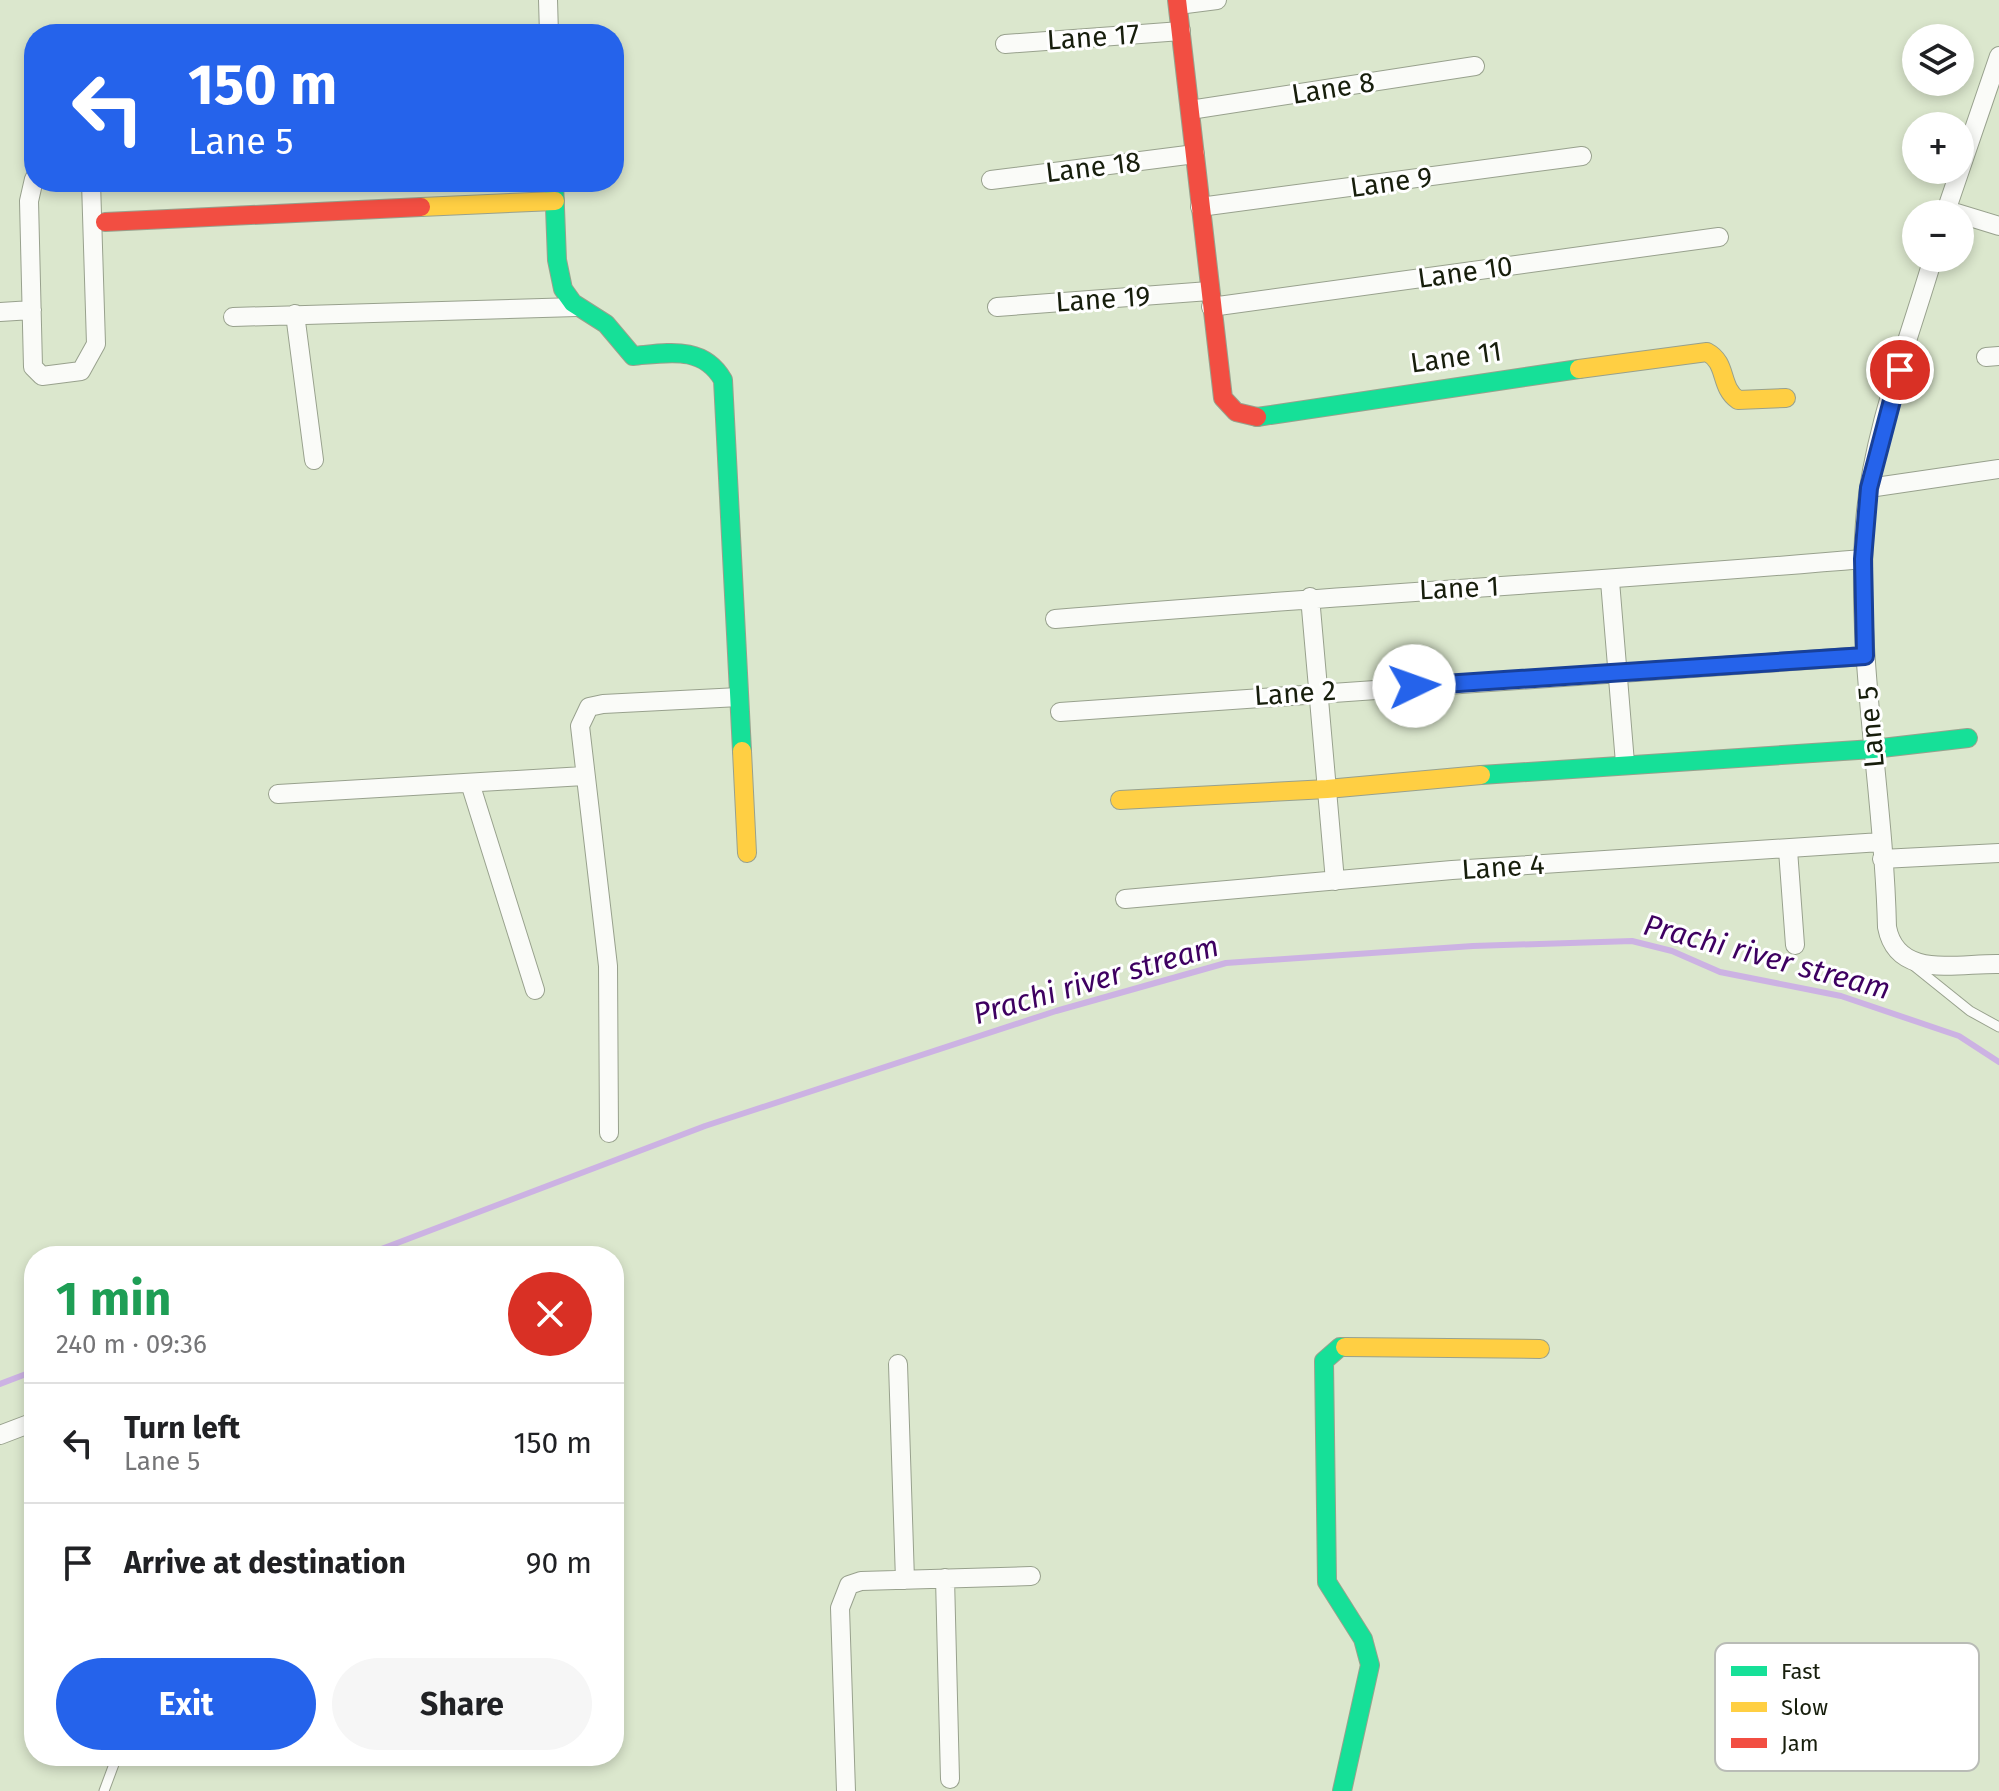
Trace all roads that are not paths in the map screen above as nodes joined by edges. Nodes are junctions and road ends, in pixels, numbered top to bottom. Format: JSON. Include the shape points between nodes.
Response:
{"nodes":[{"id":1,"x":548,"y":0,"type":"edge"},
{"id":2,"x":1217,"y":0,"type":"edge"},
{"id":3,"x":1178,"y":3,"type":"edge"},
{"id":4,"x":549,"y":24,"type":"edge"},
{"id":5,"x":1181,"y":31,"type":"junction"},
{"id":6,"x":1005,"y":44,"type":"dead end"},
{"id":7,"x":1999,"y":56,"type":"edge"},
{"id":8,"x":1475,"y":66,"type":"dead end"},
{"id":9,"x":1190,"y":110,"type":"junction"},
{"id":10,"x":1195,"y":154,"type":"junction"},
{"id":11,"x":1582,"y":156,"type":"dead end"},
{"id":12,"x":991,"y":180,"type":"dead end"},
{"id":13,"x":31,"y":192,"type":"edge"},
{"id":14,"x":91,"y":192,"type":"edge"},
{"id":15,"x":540,"y":192,"type":"edge"},
{"id":16,"x":555,"y":192,"type":"edge"},
{"id":17,"x":1950,"y":200,"type":"edge"},
{"id":18,"x":1200,"y":207,"type":"junction"},
{"id":19,"x":1974,"y":219,"type":"edge"},
{"id":20,"x":105,"y":222,"type":"dead end"},
{"id":21,"x":1999,"y":226,"type":"edge"},
{"id":22,"x":1719,"y":237,"type":"dead end"},
{"id":23,"x":1929,"y":272,"type":"edge"},
{"id":24,"x":1210,"y":299,"type":"junction"},
{"id":25,"x":577,"y":307,"type":"junction"},
{"id":26,"x":997,"y":307,"type":"dead end"},
{"id":27,"x":32,"y":310,"type":"junction"},
{"id":28,"x":0,"y":312,"type":"edge"},
{"id":29,"x":295,"y":314,"type":"junction"},
{"id":30,"x":233,"y":317,"type":"dead end"},
{"id":31,"x":1786,"y":398,"type":"dead end"},
{"id":32,"x":314,"y":460,"type":"dead end"},
{"id":33,"x":1999,"y":469,"type":"edge"},
{"id":34,"x":1869,"y":488,"type":"junction"},
{"id":35,"x":1863,"y":559,"type":"junction"},
{"id":36,"x":1610,"y":581,"type":"junction"},
{"id":37,"x":1310,"y":597,"type":"junction"},
{"id":38,"x":1055,"y":619,"type":"dead end"},
{"id":39,"x":1865,"y":656,"type":"junction"},
{"id":40,"x":1617,"y":672,"type":"junction"},
{"id":41,"x":1318,"y":691,"type":"junction"},
{"id":42,"x":739,"y":697,"type":"junction"},
{"id":43,"x":1060,"y":712,"type":"dead end"},
{"id":44,"x":1968,"y":738,"type":"dead end"},
{"id":45,"x":1873,"y":749,"type":"junction"},
{"id":46,"x":1625,"y":763,"type":"junction"},
{"id":47,"x":584,"y":776,"type":"junction"},
{"id":48,"x":470,"y":783,"type":"junction"},
{"id":49,"x":1327,"y":789,"type":"junction"},
{"id":50,"x":278,"y":794,"type":"dead end"},
{"id":51,"x":1120,"y":800,"type":"dead end"},
{"id":52,"x":1788,"y":850,"type":"junction"},
{"id":53,"x":1882,"y":850,"type":"junction"},
{"id":54,"x":747,"y":853,"type":"dead end"},
{"id":55,"x":1999,"y":853,"type":"edge"},
{"id":56,"x":1335,"y":881,"type":"junction"},
{"id":57,"x":1125,"y":899,"type":"dead end"},
{"id":58,"x":1795,"y":945,"type":"dead end"},
{"id":59,"x":1908,"y":962,"type":"junction"},
{"id":60,"x":1999,"y":964,"type":"edge"},
{"id":61,"x":535,"y":990,"type":"dead end"},
{"id":62,"x":1999,"y":1027,"type":"edge"},
{"id":63,"x":609,"y":1133,"type":"dead end"},
{"id":64,"x":1540,"y":1349,"type":"dead end"},
{"id":65,"x":898,"y":1364,"type":"dead end"},
{"id":66,"x":24,"y":1426,"type":"edge"},
{"id":67,"x":0,"y":1435,"type":"edge"},
{"id":68,"x":1031,"y":1576,"type":"dead end"},
{"id":69,"x":945,"y":1578,"type":"junction"},
{"id":70,"x":905,"y":1580,"type":"junction"},
{"id":71,"x":113,"y":1766,"type":"edge"},
{"id":72,"x":950,"y":1779,"type":"dead end"},
{"id":73,"x":104,"y":1791,"type":"edge"},
{"id":74,"x":846,"y":1791,"type":"edge"},
{"id":75,"x":1342,"y":1791,"type":"edge"}],
"edges":[{"from":1,"to":4,"type":"street"},
{"from":2,"to":3,"type":"street"},
{"from":3,"to":5,"type":"street"},
{"from":5,"to":6,"type":"street","name":"Lane 17"},
{"from":5,"to":9,"type":"street"},
{"from":7,"to":17,"type":"street"},
{"from":8,"to":9,"type":"street","name":"Lane 8"},
{"from":9,"to":10,"type":"street"},
{"from":10,"to":12,"type":"street","name":"Lane 18"},
{"from":10,"to":18,"type":"street"},
{"from":11,"to":18,"type":"street","name":"Lane 9"},
{"from":13,"to":27,"type":"street"},
{"from":14,"to":27,"type":"street","via":[[96,344],[81,371],[42,376],[33,367]]},
{"from":15,"to":20,"type":"street"},
{"from":16,"to":25,"type":"street","via":[[558,267],[566,295]]},
{"from":18,"to":24,"type":"street"},
{"from":19,"to":21,"type":"street"},
{"from":22,"to":24,"type":"street","name":"Lane 10"},
{"from":23,"to":34,"type":"street","name":"Lane 5"},
{"from":24,"to":26,"type":"street","name":"Lane 19"},
{"from":24,"to":31,"type":"street","name":"Lane 11","via":[[1223,398],[1231,411],[1246,418],[1707,352],[1723,363],[1730,397]]},
{"from":25,"to":29,"type":"street"},
{"from":25,"to":42,"type":"street","via":[[609,327],[625,353],[688,353],[707,356],[718,366],[723,380]]},
{"from":27,"to":28,"type":"street"},
{"from":29,"to":30,"type":"street"},
{"from":29,"to":32,"type":"street"},
{"from":33,"to":34,"type":"street"},
{"from":34,"to":35,"type":"street","name":"Lane 5"},
{"from":35,"to":36,"type":"street","name":"Lane 1"},
{"from":35,"to":39,"type":"street","name":"Lane 5"},
{"from":36,"to":37,"type":"street","name":"Lane 1"},
{"from":36,"to":40,"type":"street"},
{"from":37,"to":38,"type":"street","name":"Lane 1"},
{"from":37,"to":41,"type":"street"},
{"from":39,"to":40,"type":"street","name":"Lane 2"},
{"from":39,"to":45,"type":"street","name":"Lane 5"},
{"from":40,"to":41,"type":"street","name":"Lane 2"},
{"from":40,"to":46,"type":"street"},
{"from":41,"to":43,"type":"street","name":"Lane 2"},
{"from":41,"to":49,"type":"street"},
{"from":42,"to":47,"type":"street","via":[[589,707],[580,726]]},
{"from":42,"to":54,"type":"street"},
{"from":44,"to":45,"type":"street"},
{"from":45,"to":46,"type":"street"},
{"from":45,"to":53,"type":"street","name":"Lane 5"},
{"from":46,"to":49,"type":"street"},
{"from":47,"to":48,"type":"street"},
{"from":47,"to":63,"type":"street","via":[[608,966]]},
{"from":48,"to":50,"type":"street"},
{"from":48,"to":61,"type":"street"},
{"from":49,"to":51,"type":"street"},
{"from":49,"to":56,"type":"street"},
{"from":52,"to":53,"type":"street","name":"Lane 4"},
{"from":52,"to":56,"type":"street","name":"Lane 4"},
{"from":52,"to":58,"type":"street"},
{"from":53,"to":55,"type":"street","name":"Lane 4"},
{"from":53,"to":59,"type":"street","name":"Lane 5","via":[[1890,940]]},
{"from":56,"to":57,"type":"street","name":"Lane 4"},
{"from":59,"to":60,"type":"street"},
{"from":59,"to":62,"type":"lane"},
{"from":64,"to":75,"type":"street","via":[[1340,1347],[1324,1361],[1327,1582],[1363,1639],[1370,1665]]},
{"from":65,"to":70,"type":"street"},
{"from":66,"to":67,"type":"street"},
{"from":68,"to":69,"type":"street"},
{"from":69,"to":70,"type":"street"},
{"from":69,"to":72,"type":"street"},
{"from":70,"to":74,"type":"street","via":[[861,1581],[849,1585],[843,1595]]},
{"from":71,"to":73,"type":"lane"}]}
